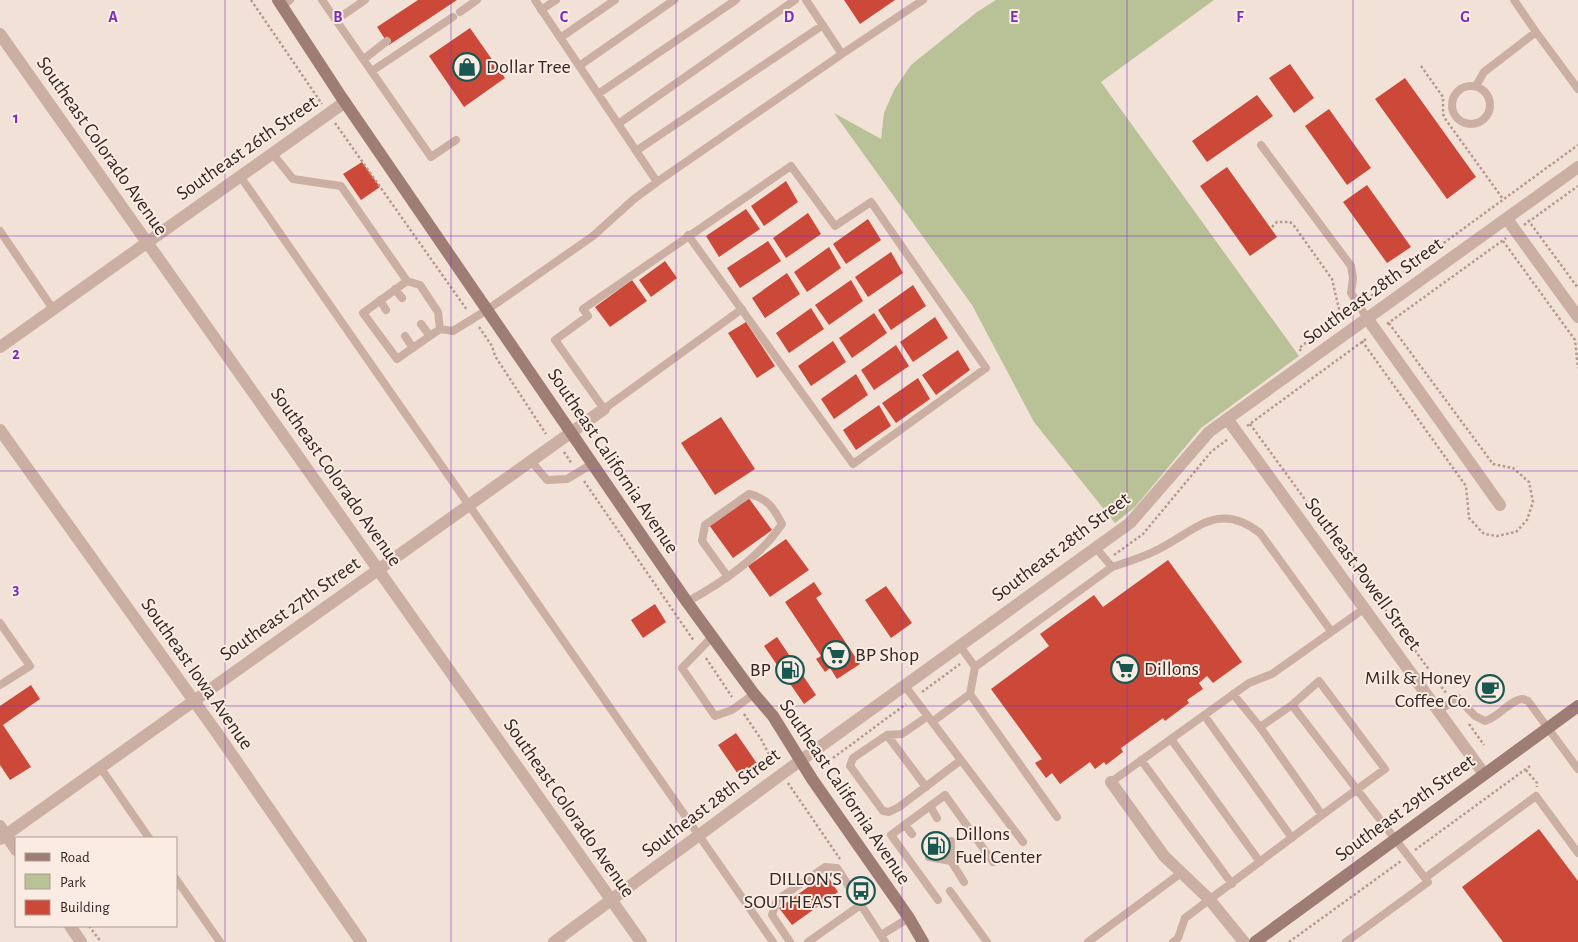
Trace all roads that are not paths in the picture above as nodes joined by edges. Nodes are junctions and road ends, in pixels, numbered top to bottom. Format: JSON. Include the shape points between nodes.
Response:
{"nodes":[{"id":1,"x":322,"y":0,"type":"edge"},
{"id":2,"x":365,"y":0,"type":"edge"},
{"id":3,"x":477,"y":0,"type":"edge"},
{"id":4,"x":535,"y":0,"type":"edge"},
{"id":5,"x":556,"y":0,"type":"edge"},
{"id":6,"x":615,"y":0,"type":"edge"},
{"id":7,"x":674,"y":0,"type":"edge"},
{"id":8,"x":736,"y":0,"type":"edge"},
{"id":9,"x":795,"y":0,"type":"edge"},
{"id":10,"x":806,"y":0,"type":"edge"},
{"id":11,"x":922,"y":0,"type":"edge"},
{"id":12,"x":1514,"y":0,"type":"edge"},
{"id":13,"x":283,"y":2,"type":"edge"},
{"id":14,"x":542,"y":10,"type":"junction"},
{"id":15,"x":336,"y":20,"type":"junction"},
{"id":16,"x":823,"y":25,"type":"junction"},
{"id":17,"x":1536,"y":32,"type":"junction"},
{"id":18,"x":0,"y":34,"type":"edge"},
{"id":19,"x":560,"y":38,"type":"junction"},
{"id":20,"x":387,"y":41,"type":"dead end"},
{"id":21,"x":842,"y":54,"type":"junction"},
{"id":22,"x":364,"y":59,"type":"junction"},
{"id":23,"x":579,"y":66,"type":"junction"},
{"id":24,"x":372,"y":71,"type":"junction"},
{"id":25,"x":1476,"y":86,"type":"junction"},
{"id":26,"x":1578,"y":89,"type":"edge"},
{"id":27,"x":598,"y":94,"type":"junction"},
{"id":28,"x":345,"y":102,"type":"junction"},
{"id":29,"x":618,"y":124,"type":"junction"},
{"id":30,"x":456,"y":140,"type":"dead end"},
{"id":31,"x":1261,"y":145,"type":"dead end"},
{"id":32,"x":636,"y":151,"type":"junction"},
{"id":33,"x":272,"y":153,"type":"junction"},
{"id":34,"x":1578,"y":167,"type":"edge"},
{"id":35,"x":240,"y":176,"type":"junction"},
{"id":36,"x":657,"y":182,"type":"junction"},
{"id":37,"x":1507,"y":219,"type":"junction"},
{"id":38,"x":0,"y":231,"type":"edge"},
{"id":39,"x":688,"y":235,"type":"junction"},
{"id":40,"x":147,"y":242,"type":"junction"},
{"id":41,"x":407,"y":281,"type":"junction"},
{"id":42,"x":396,"y":289,"type":"junction"},
{"id":43,"x":402,"y":298,"type":"dead end"},
{"id":44,"x":380,"y":300,"type":"junction"},
{"id":45,"x":53,"y":309,"type":"junction"},
{"id":46,"x":742,"y":309,"type":"junction"},
{"id":47,"x":386,"y":310,"type":"dead end"},
{"id":48,"x":487,"y":310,"type":"junction"},
{"id":49,"x":1578,"y":317,"type":"edge"},
{"id":50,"x":1367,"y":318,"type":"junction"},
{"id":51,"x":421,"y":324,"type":"dead end"},
{"id":52,"x":440,"y":329,"type":"junction"},
{"id":53,"x":405,"y":336,"type":"dead end"},
{"id":54,"x":430,"y":336,"type":"junction"},
{"id":55,"x":0,"y":347,"type":"edge"},
{"id":56,"x":413,"y":348,"type":"junction"},
{"id":57,"x":604,"y":409,"type":"junction"},
{"id":58,"x":1228,"y":420,"type":"junction"},
{"id":59,"x":0,"y":430,"type":"edge"},
{"id":60,"x":571,"y":432,"type":"junction"},
{"id":61,"x":531,"y":461,"type":"junction"},
{"id":62,"x":592,"y":464,"type":"junction"},
{"id":63,"x":470,"y":504,"type":"junction"},
{"id":64,"x":1500,"y":505,"type":"dead end"},
{"id":65,"x":1096,"y":548,"type":"junction"},
{"id":66,"x":1112,"y":568,"type":"junction"},
{"id":67,"x":378,"y":569,"type":"junction"},
{"id":68,"x":728,"y":577,"type":"junction"},
{"id":69,"x":687,"y":602,"type":"junction"},
{"id":70,"x":1365,"y":608,"type":"junction"},
{"id":71,"x":0,"y":623,"type":"edge"},
{"id":72,"x":1330,"y":631,"type":"junction"},
{"id":73,"x":712,"y":637,"type":"junction"},
{"id":74,"x":960,"y":646,"type":"junction"},
{"id":75,"x":975,"y":667,"type":"junction"},
{"id":76,"x":0,"y":685,"type":"edge"},
{"id":77,"x":904,"y":686,"type":"junction"},
{"id":78,"x":754,"y":694,"type":"junction"},
{"id":79,"x":970,"y":694,"type":"junction"},
{"id":80,"x":1234,"y":694,"type":"junction"},
{"id":81,"x":194,"y":701,"type":"junction"},
{"id":82,"x":1292,"y":705,"type":"junction"},
{"id":83,"x":1578,"y":706,"type":"edge"},
{"id":84,"x":1438,"y":711,"type":"junction"},
{"id":85,"x":1204,"y":715,"type":"junction"},
{"id":86,"x":930,"y":719,"type":"junction"},
{"id":87,"x":1260,"y":727,"type":"junction"},
{"id":88,"x":1547,"y":728,"type":"junction"},
{"id":89,"x":887,"y":734,"type":"junction"},
{"id":90,"x":1171,"y":739,"type":"junction"},
{"id":91,"x":801,"y":760,"type":"junction"},
{"id":92,"x":961,"y":760,"type":"junction"},
{"id":93,"x":1141,"y":760,"type":"junction"},
{"id":94,"x":1577,"y":766,"type":"edge"},
{"id":95,"x":100,"y":768,"type":"junction"},
{"id":96,"x":1484,"y":774,"type":"junction"},
{"id":97,"x":1111,"y":782,"type":"joint"},
{"id":98,"x":926,"y":786,"type":"junction"},
{"id":99,"x":1358,"y":790,"type":"junction"},
{"id":100,"x":930,"y":806,"type":"junction"},
{"id":101,"x":1322,"y":815,"type":"junction"},
{"id":102,"x":1058,"y":817,"type":"dead end"},
{"id":103,"x":937,"y":818,"type":"dead end"},
{"id":104,"x":905,"y":824,"type":"junction"},
{"id":105,"x":2,"y":833,"type":"edge"},
{"id":106,"x":912,"y":834,"type":"dead end"},
{"id":107,"x":699,"y":836,"type":"junction"},
{"id":108,"x":148,"y":837,"type":"edge"},
{"id":109,"x":1292,"y":838,"type":"junction"},
{"id":110,"x":1396,"y":838,"type":"junction"},
{"id":111,"x":951,"y":840,"type":"dead end"},
{"id":112,"x":1023,"y":842,"type":"dead end"},
{"id":113,"x":15,"y":849,"type":"edge"},
{"id":114,"x":1578,"y":853,"type":"edge"},
{"id":115,"x":929,"y":857,"type":"dead end"},
{"id":116,"x":951,"y":861,"type":"junction"},
{"id":117,"x":993,"y":862,"type":"dead end"},
{"id":118,"x":1260,"y":862,"type":"junction"},
{"id":119,"x":1181,"y":873,"type":"junction"},
{"id":120,"x":178,"y":882,"type":"edge"},
{"id":121,"x":964,"y":882,"type":"dead end"},
{"id":122,"x":1428,"y":882,"type":"dead end"},
{"id":123,"x":1232,"y":884,"type":"junction"},
{"id":124,"x":950,"y":891,"type":"dead end"},
{"id":125,"x":1209,"y":899,"type":"junction"},
{"id":126,"x":612,"y":900,"type":"junction"},
{"id":127,"x":938,"y":900,"type":"dead end"},
{"id":128,"x":862,"y":904,"type":"junction"},
{"id":129,"x":909,"y":918,"type":"junction"},
{"id":130,"x":71,"y":927,"type":"edge"},
{"id":131,"x":881,"y":935,"type":"junction"},
{"id":132,"x":1175,"y":940,"type":"edge"},
{"id":133,"x":923,"y":941,"type":"edge"},
{"id":134,"x":81,"y":942,"type":"edge"},
{"id":135,"x":220,"y":942,"type":"edge"},
{"id":136,"x":360,"y":942,"type":"edge"},
{"id":137,"x":554,"y":942,"type":"edge"},
{"id":138,"x":641,"y":942,"type":"edge"},
{"id":139,"x":773,"y":942,"type":"edge"},
{"id":140,"x":790,"y":942,"type":"edge"},
{"id":141,"x":808,"y":942,"type":"edge"},
{"id":142,"x":885,"y":942,"type":"edge"},
{"id":143,"x":987,"y":942,"type":"edge"},
{"id":144,"x":1088,"y":942,"type":"edge"},
{"id":145,"x":1244,"y":942,"type":"edge"},
{"id":146,"x":1255,"y":942,"type":"edge"},
{"id":147,"x":1346,"y":942,"type":"edge"}],
"edges":[{"from":1,"to":15,"type":"lane"},
{"from":2,"to":15,"type":"lane"},
{"from":3,"to":24,"type":"lane"},
{"from":4,"to":14,"type":"lane"},
{"from":5,"to":14,"type":"lane"},
{"from":6,"to":19,"type":"lane"},
{"from":7,"to":23,"type":"lane"},
{"from":8,"to":27,"type":"lane"},
{"from":9,"to":29,"type":"lane"},
{"from":10,"to":16,"type":"lane"},
{"from":11,"to":21,"type":"lane"},
{"from":12,"to":17,"type":"lane"},
{"from":13,"to":28,"type":"main road","name":"Southeast California Avenue"},
{"from":14,"to":19,"type":"lane"},
{"from":15,"to":22,"type":"lane"},
{"from":16,"to":21,"type":"lane"},
{"from":16,"to":32,"type":"lane"},
{"from":17,"to":25,"type":"lane","via":[[1484,72]]},
{"from":17,"to":26,"type":"lane"},
{"from":18,"to":40,"type":"street","name":"Southeast Colorado Avenue"},
{"from":19,"to":23,"type":"lane"},
{"from":20,"to":22,"type":"lane"},
{"from":21,"to":36,"type":"lane"},
{"from":22,"to":24,"type":"lane"},
{"from":23,"to":27,"type":"lane"},
{"from":24,"to":30,"type":"lane","via":[[431,157]]},
{"from":25,"to":25,"type":"lane","via":[[1488,95],[1490,110],[1481,122],[1466,124],[1454,115],[1452,100],[1461,88]]},
{"from":27,"to":29,"type":"lane"},
{"from":28,"to":33,"type":"street","name":"Southeast 26th Street"},
{"from":28,"to":48,"type":"main road","name":"Southeast California Avenue"},
{"from":29,"to":32,"type":"lane"},
{"from":31,"to":50,"type":"lane","via":[[1351,266],[1351,293]]},
{"from":32,"to":36,"type":"lane"},
{"from":33,"to":35,"type":"street","name":"Southeast 26th Street"},
{"from":33,"to":41,"type":"lane","via":[[293,179],[341,186]]},
{"from":34,"to":37,"type":"street","name":"Southeast 28th Street"},
{"from":35,"to":40,"type":"street","name":"Southeast 26th Street"},
{"from":35,"to":63,"type":"lane"},
{"from":36,"to":48,"type":"lane","via":[[593,236]]},
{"from":37,"to":49,"type":"street"},
{"from":37,"to":50,"type":"street","name":"Southeast 28th Street"},
{"from":38,"to":45,"type":"lane"},
{"from":39,"to":46,"type":"lane"},
{"from":39,"to":46,"type":"lane","via":[[791,166],[835,226],[871,202],[986,368],[853,464]]},
{"from":39,"to":57,"type":"lane","via":[[583,309],[588,316],[555,340]]},
{"from":40,"to":45,"type":"street","name":"Southeast 26th Street"},
{"from":40,"to":67,"type":"street","name":"Southeast Colorado Avenue"},
{"from":41,"to":42,"type":"lane"},
{"from":41,"to":52,"type":"lane","via":[[420,285],[438,312]]},
{"from":42,"to":43,"type":"lane"},
{"from":42,"to":44,"type":"lane"},
{"from":44,"to":47,"type":"lane"},
{"from":44,"to":56,"type":"lane","via":[[363,313],[397,359]]},
{"from":45,"to":55,"type":"street","name":"Southeast 26th Street"},
{"from":46,"to":57,"type":"lane","name":"Southeast 27th Street"},
{"from":48,"to":52,"type":"lane","via":[[453,331]]},
{"from":48,"to":60,"type":"main road","name":"Southeast California Avenue"},
{"from":50,"to":58,"type":"street","name":"Southeast 28th Street"},
{"from":50,"to":64,"type":"street"},
{"from":51,"to":54,"type":"lane"},
{"from":52,"to":54,"type":"lane"},
{"from":53,"to":56,"type":"lane"},
{"from":54,"to":56,"type":"lane"},
{"from":57,"to":60,"type":"street","name":"Southeast 27th Street"},
{"from":58,"to":65,"type":"street","name":"Southeast 28th Street","via":[[1202,438],[1140,513]]},
{"from":58,"to":70,"type":"street","name":"Southeast Powell Street"},
{"from":59,"to":81,"type":"street","name":"Southeast Iowa Avenue"},
{"from":60,"to":61,"type":"street","name":"Southeast 27th Street"},
{"from":60,"to":62,"type":"main road","name":"Southeast California Avenue"},
{"from":61,"to":62,"type":"lane","via":[[547,480],[567,479]]},
{"from":61,"to":63,"type":"street","name":"Southeast 27th Street"},
{"from":62,"to":69,"type":"main road","name":"Southeast California Avenue"},
{"from":63,"to":67,"type":"street","name":"Southeast 27th Street"},
{"from":63,"to":107,"type":"lane"},
{"from":65,"to":66,"type":"lane"},
{"from":65,"to":74,"type":"street","name":"Southeast 28th Street"},
{"from":66,"to":72,"type":"lane","via":[[1160,548],[1209,519],[1249,524],[1260,533]]},
{"from":66,"to":75,"type":"lane"},
{"from":67,"to":81,"type":"street","name":"Southeast 27th Street"},
{"from":67,"to":126,"type":"street","name":"Southeast Colorado Avenue"},
{"from":68,"to":68,"type":"lane","via":[[770,541],[782,524],[774,507],[760,497],[748,494],[705,525],[702,541]]},
{"from":68,"to":69,"type":"lane"},
{"from":69,"to":73,"type":"main road","name":"Southeast California Avenue"},
{"from":70,"to":72,"type":"lane"},
{"from":70,"to":84,"type":"street","name":"Southeast Powell Street"},
{"from":71,"to":76,"type":"lane","via":[[30,666]]},
{"from":72,"to":80,"type":"lane","via":[[1272,674],[1249,683]]},
{"from":73,"to":78,"type":"main road","name":"Southeast California Avenue"},
{"from":73,"to":78,"type":"lane","via":[[682,668],[715,716],[732,710]]},
{"from":74,"to":75,"type":"lane"},
{"from":74,"to":77,"type":"street","name":"Southeast 28th Street"},
{"from":75,"to":79,"type":"lane"},
{"from":77,"to":86,"type":"lane"},
{"from":77,"to":91,"type":"street","name":"Southeast 28th Street"},
{"from":78,"to":91,"type":"main road","name":"Southeast California Avenue","via":[[773,716]]},
{"from":79,"to":86,"type":"lane"},
{"from":79,"to":102,"type":"lane"},
{"from":80,"to":85,"type":"lane"},
{"from":80,"to":87,"type":"lane"},
{"from":81,"to":95,"type":"street","name":"Southeast 27th Street"},
{"from":81,"to":136,"type":"street","name":"Southeast Iowa Avenue"},
{"from":82,"to":87,"type":"lane"},
{"from":82,"to":99,"type":"lane"},
{"from":82,"to":99,"type":"lane","via":[[1319,681],[1385,769]]},
{"from":83,"to":88,"type":"main road","name":"Southeast 29th Street"},
{"from":84,"to":88,"type":"lane","via":[[1452,700],[1461,699],[1475,716],[1485,720],[1500,714],[1514,700],[1523,698]]},
{"from":84,"to":96,"type":"street","name":"Southeast Powell Street"},
{"from":85,"to":90,"type":"lane"},
{"from":85,"to":109,"type":"lane"},
{"from":86,"to":89,"type":"lane","via":[[902,734]]},
{"from":86,"to":92,"type":"lane"},
{"from":87,"to":101,"type":"lane"},
{"from":88,"to":94,"type":"lane"},
{"from":88,"to":96,"type":"main road","name":"Southeast 29th Street"},
{"from":89,"to":98,"type":"lane"},
{"from":89,"to":98,"type":"lane","via":[[850,761],[870,796],[883,812],[889,812]]},
{"from":90,"to":93,"type":"lane"},
{"from":90,"to":118,"type":"lane"},
{"from":91,"to":107,"type":"street","name":"Southeast 28th Street"},
{"from":91,"to":129,"type":"main road","name":"Southeast California Avenue"},
{"from":92,"to":98,"type":"lane"},
{"from":92,"to":112,"type":"lane"},
{"from":93,"to":97,"type":"lane"},
{"from":93,"to":123,"type":"lane"},
{"from":95,"to":105,"type":"street","name":"Southeast 27th Street"},
{"from":95,"to":108,"type":"lane"},
{"from":96,"to":110,"type":"main road","name":"Southeast 29th Street"},
{"from":97,"to":119,"type":"street","via":[[1164,856]]},
{"from":99,"to":101,"type":"lane"},
{"from":99,"to":110,"type":"lane"},
{"from":100,"to":103,"type":"lane"},
{"from":100,"to":104,"type":"lane"},
{"from":100,"to":117,"type":"lane","via":[[945,794]]},
{"from":101,"to":109,"type":"lane"},
{"from":104,"to":106,"type":"lane"},
{"from":104,"to":127,"type":"lane","via":[[891,835]]},
{"from":105,"to":113,"type":"street"},
{"from":107,"to":126,"type":"street","name":"Southeast 28th Street"},
{"from":107,"to":139,"type":"lane"},
{"from":109,"to":118,"type":"lane"},
{"from":110,"to":114,"type":"lane","via":[[1424,878],[1536,796]]},
{"from":110,"to":146,"type":"main road","name":"Southeast 29th Street"},
{"from":111,"to":116,"type":"lane"},
{"from":115,"to":116,"type":"lane"},
{"from":116,"to":121,"type":"lane"},
{"from":118,"to":123,"type":"lane"},
{"from":119,"to":125,"type":"street"},
{"from":119,"to":144,"type":"lane"},
{"from":120,"to":135,"type":"lane"},
{"from":122,"to":147,"type":"lane"},
{"from":123,"to":125,"type":"lane"},
{"from":124,"to":143,"type":"lane"},
{"from":125,"to":132,"type":"lane","via":[[1185,918]]},
{"from":125,"to":145,"type":"street"},
{"from":126,"to":137,"type":"street","name":"Southeast 28th Street"},
{"from":126,"to":138,"type":"street","name":"Southeast Colorado Avenue"},
{"from":128,"to":131,"type":"lane"},
{"from":128,"to":140,"type":"lane","via":[[837,868],[825,867],[777,900],[772,915]]},
{"from":128,"to":141,"type":"lane"},
{"from":129,"to":131,"type":"lane"},
{"from":129,"to":133,"type":"main road","name":"Southeast California Avenue"},
{"from":130,"to":134,"type":"street"},
{"from":131,"to":142,"type":"lane"}]}
